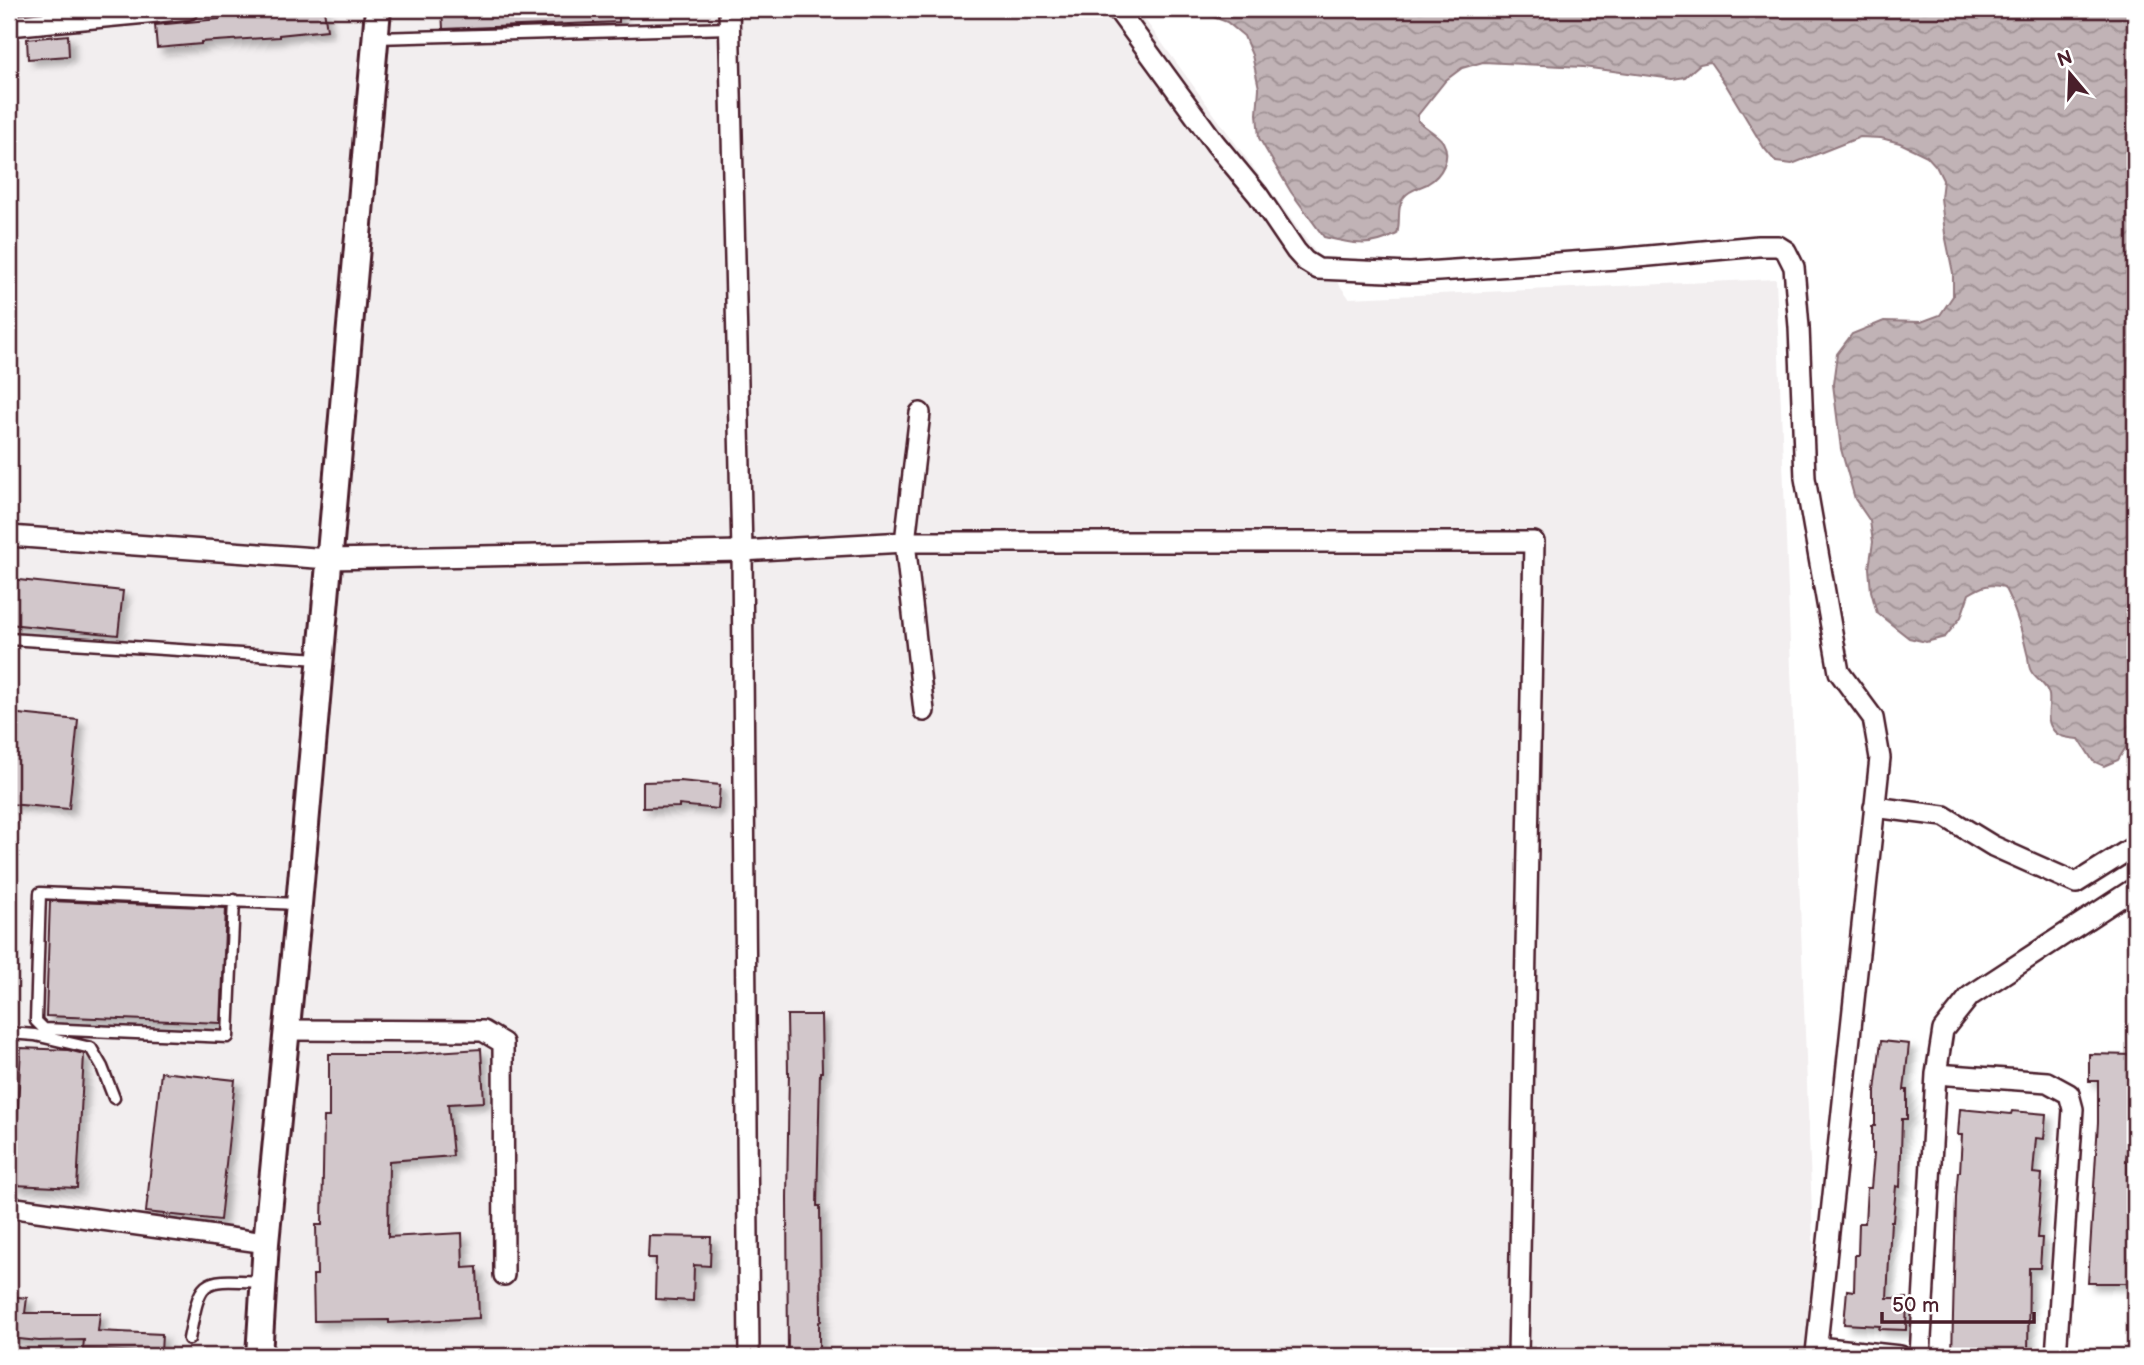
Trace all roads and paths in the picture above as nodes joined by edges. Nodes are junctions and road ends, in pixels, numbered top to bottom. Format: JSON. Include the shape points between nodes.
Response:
{"nodes":[{"id":1,"x":189,"y":9,"type":"edge"},
{"id":2,"x":378,"y":9,"type":"edge"},
{"id":3,"x":1117,"y":9,"type":"edge"},
{"id":4,"x":729,"y":18,"type":"edge"},
{"id":5,"x":9,"y":26,"type":"edge"},
{"id":6,"x":376,"y":38,"type":"junction"},
{"id":7,"x":920,"y":413,"type":"dead end"},
{"id":8,"x":9,"y":536,"type":"edge"},
{"id":9,"x":905,"y":542,"type":"junction"},
{"id":10,"x":742,"y":551,"type":"junction"},
{"id":11,"x":329,"y":559,"type":"junction"},
{"id":12,"x":9,"y":639,"type":"edge"},
{"id":13,"x":320,"y":659,"type":"junction"},
{"id":14,"x":924,"y":711,"type":"dead end"},
{"id":15,"x":1874,"y":807,"type":"junction"},
{"id":16,"x":2135,"y":846,"type":"edge"},
{"id":17,"x":2135,"y":888,"type":"edge"},
{"id":18,"x":234,"y":900,"type":"junction"},
{"id":19,"x":299,"y":904,"type":"junction"},
{"id":20,"x":287,"y":1030,"type":"junction"},
{"id":21,"x":9,"y":1033,"type":"edge"},
{"id":22,"x":1936,"y":1074,"type":"junction"},
{"id":23,"x":114,"y":1098,"type":"dead end"},
{"id":24,"x":9,"y":1207,"type":"edge"},
{"id":25,"x":266,"y":1243,"type":"junction"},
{"id":26,"x":504,"y":1275,"type":"dead end"},
{"id":27,"x":264,"y":1282,"type":"junction"},
{"id":28,"x":189,"y":1339,"type":"dead end"},
{"id":29,"x":1815,"y":1355,"type":"edge"},
{"id":30,"x":259,"y":1356,"type":"edge"},
{"id":31,"x":749,"y":1356,"type":"edge"},
{"id":32,"x":1518,"y":1356,"type":"edge"},
{"id":33,"x":1900,"y":1356,"type":"edge"},
{"id":34,"x":1920,"y":1356,"type":"edge"},
{"id":35,"x":2056,"y":1356,"type":"edge"}],
"edges":[{"from":1,"to":5,"type":"street"},
{"from":2,"to":6,"type":"street"},
{"from":3,"to":15,"type":"street","via":[[1296,251],[1318,269],[1410,273],[1758,246],[1778,246],[1786,251],[1794,267],[1805,478],[1839,672],[1873,718],[1880,758]]},
{"from":4,"to":6,"type":"lane"},
{"from":4,"to":10,"type":"street"},
{"from":6,"to":11,"type":"street"},
{"from":7,"to":9,"type":"street"},
{"from":8,"to":11,"type":"street"},
{"from":9,"to":10,"type":"street"},
{"from":9,"to":14,"type":"street"},
{"from":9,"to":32,"type":"street","via":[[1534,542]]},
{"from":10,"to":11,"type":"street"},
{"from":10,"to":31,"type":"street"},
{"from":11,"to":13,"type":"street"},
{"from":12,"to":13,"type":"lane"},
{"from":13,"to":19,"type":"street"},
{"from":15,"to":16,"type":"street","via":[[1944,816],[1993,846],[2076,883]]},
{"from":15,"to":29,"type":"street"},
{"from":17,"to":22,"type":"street","via":[[1970,996],[1943,1030]]},
{"from":18,"to":18,"type":"lane","via":[[228,1037],[44,1029],[36,1021],[40,893]]},
{"from":18,"to":19,"type":"lane"},
{"from":19,"to":20,"type":"street"},
{"from":20,"to":25,"type":"street"},
{"from":20,"to":26,"type":"street","via":[[483,1031],[503,1043]]},
{"from":21,"to":23,"type":"lane","via":[[91,1048]]},
{"from":22,"to":34,"type":"street"},
{"from":22,"to":35,"type":"street","via":[[2047,1082],[2069,1094],[2073,1109]]},
{"from":24,"to":25,"type":"street"},
{"from":25,"to":27,"type":"street"},
{"from":27,"to":28,"type":"lane","via":[[213,1280],[205,1286]]},
{"from":27,"to":30,"type":"street"},
{"from":29,"to":33,"type":"street","via":[[1827,1348]]}]}
